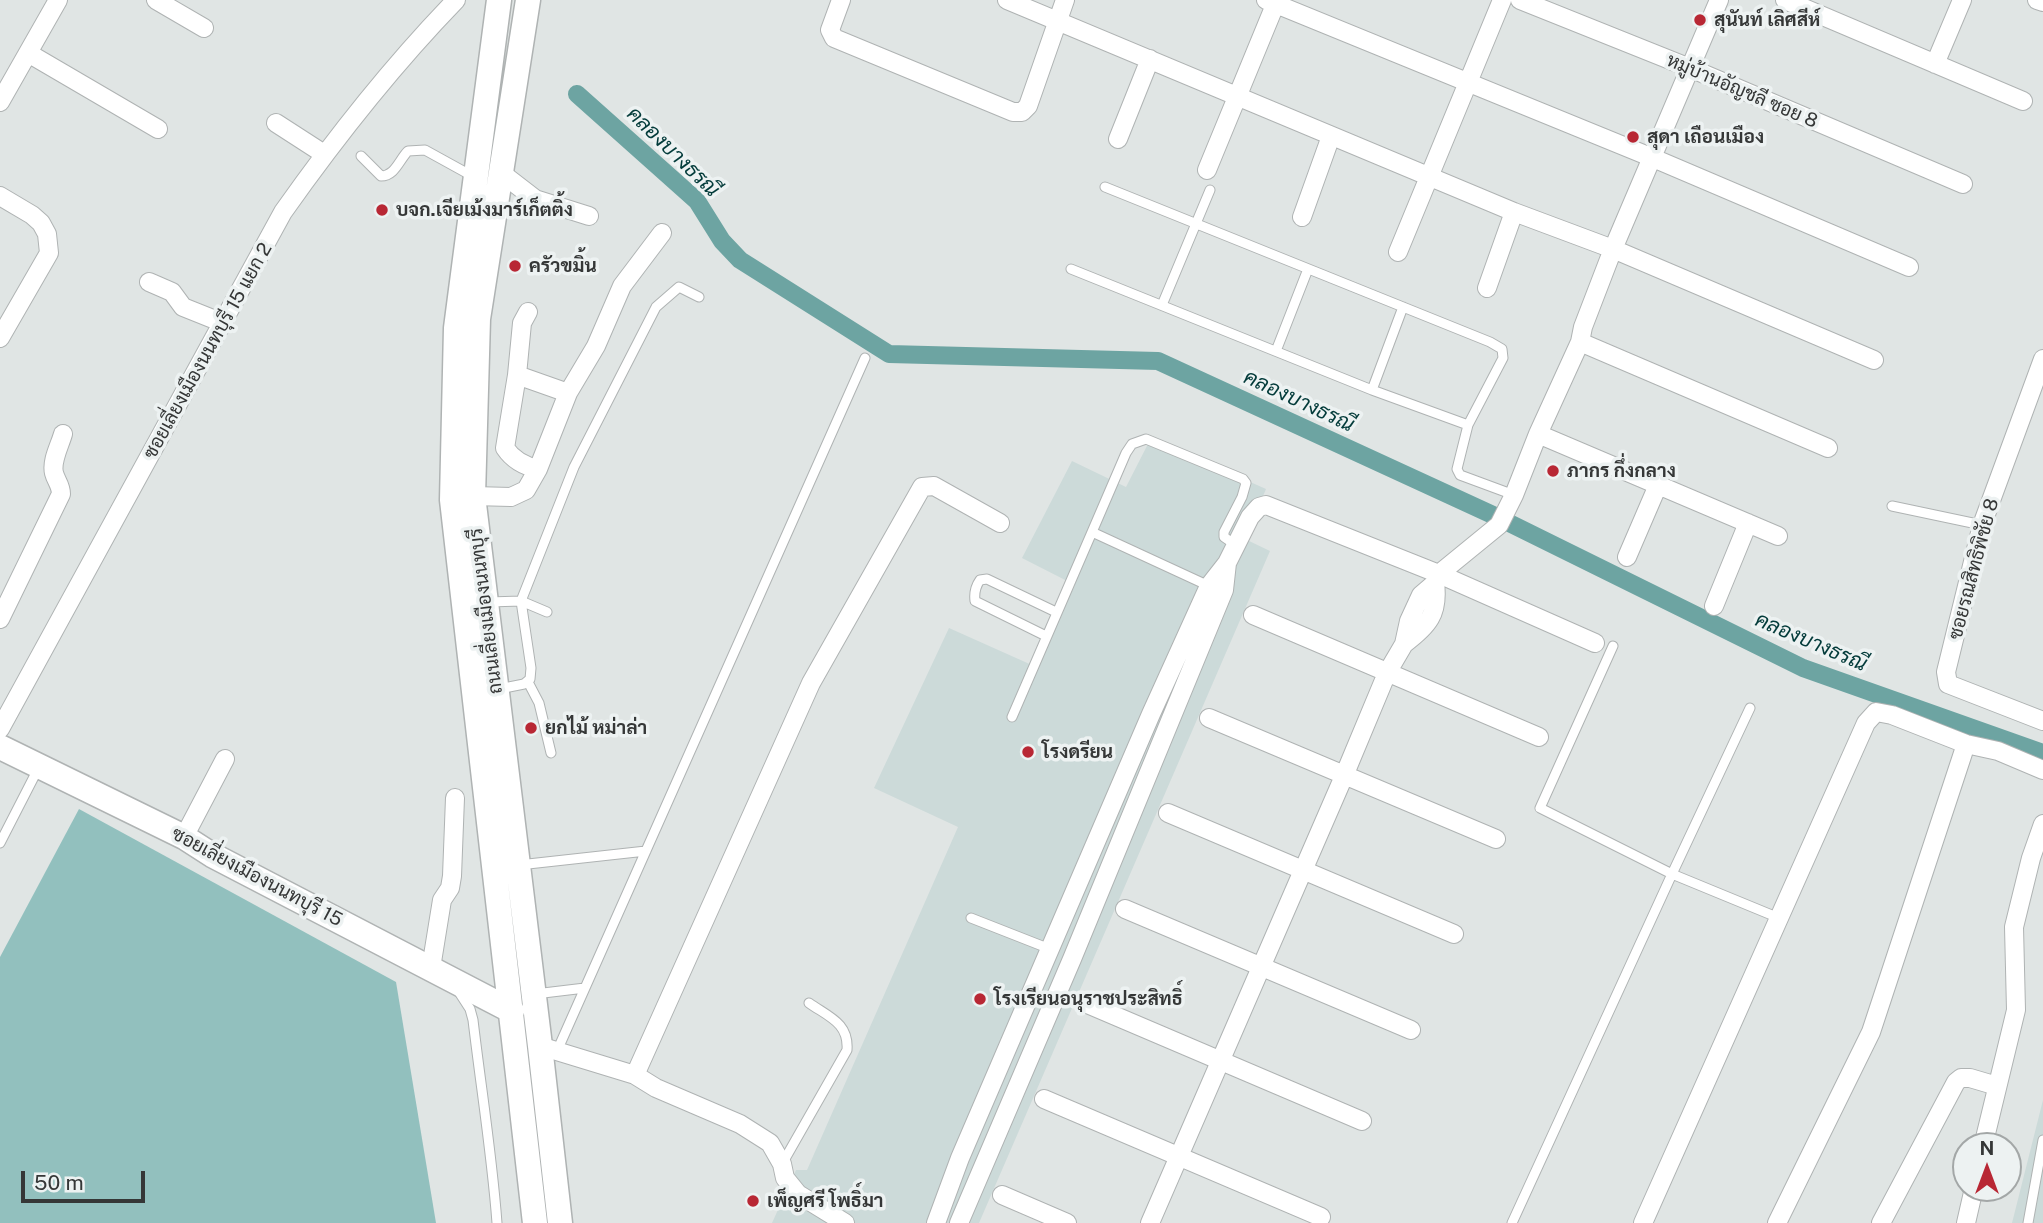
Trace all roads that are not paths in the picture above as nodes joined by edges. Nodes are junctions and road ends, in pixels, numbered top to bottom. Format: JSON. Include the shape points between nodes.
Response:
{"nodes":[{"id":1,"x":58,"y":0,"type":"edge"},
{"id":2,"x":156,"y":0,"type":"edge"},
{"id":3,"x":456,"y":0,"type":"edge"},
{"id":4,"x":499,"y":0,"type":"edge"},
{"id":5,"x":528,"y":0,"type":"edge"},
{"id":6,"x":841,"y":0,"type":"edge"},
{"id":7,"x":1007,"y":0,"type":"edge"},
{"id":8,"x":1065,"y":0,"type":"edge"},
{"id":9,"x":1502,"y":0,"type":"edge"},
{"id":10,"x":1520,"y":0,"type":"edge"},
{"id":11,"x":1719,"y":0,"type":"edge"},
{"id":12,"x":1785,"y":0,"type":"edge"},
{"id":13,"x":1962,"y":0,"type":"edge"},
{"id":14,"x":2037,"y":0,"type":"edge"},
{"id":15,"x":1273,"y":1,"type":"edge"},
{"id":16,"x":2043,"y":2,"type":"edge"},
{"id":17,"x":1058,"y":21,"type":"junction"},
{"id":18,"x":204,"y":28,"type":"dead end"},
{"id":19,"x":28,"y":54,"type":"junction"},
{"id":20,"x":1150,"y":59,"type":"junction"},
{"id":21,"x":1935,"y":64,"type":"junction"},
{"id":22,"x":1690,"y":68,"type":"junction"},
{"id":23,"x":1467,"y":84,"type":"junction"},
{"id":24,"x":1236,"y":96,"type":"junction"},
{"id":25,"x":2023,"y":101,"type":"dead end"},
{"id":26,"x":0,"y":102,"type":"edge"},
{"id":27,"x":276,"y":123,"type":"dead end"},
{"id":28,"x":158,"y":129,"type":"dead end"},
{"id":29,"x":1331,"y":136,"type":"junction"},
{"id":30,"x":1118,"y":139,"type":"dead end"},
{"id":31,"x":324,"y":153,"type":"junction"},
{"id":32,"x":361,"y":156,"type":"dead end"},
{"id":33,"x":1653,"y":158,"type":"junction"},
{"id":34,"x":1207,"y":170,"type":"dead end"},
{"id":35,"x":488,"y":175,"type":"junction"},
{"id":36,"x":1428,"y":175,"type":"junction"},
{"id":37,"x":1963,"y":184,"type":"dead end"},
{"id":38,"x":1105,"y":187,"type":"dead end"},
{"id":39,"x":1210,"y":190,"type":"dead end"},
{"id":40,"x":0,"y":196,"type":"edge"},
{"id":41,"x":1514,"y":212,"type":"junction"},
{"id":42,"x":589,"y":216,"type":"dead end"},
{"id":43,"x":1302,"y":217,"type":"dead end"},
{"id":44,"x":1196,"y":224,"type":"junction"},
{"id":45,"x":662,"y":233,"type":"dead end"},
{"id":46,"x":1614,"y":249,"type":"junction"},
{"id":47,"x":1398,"y":252,"type":"dead end"},
{"id":48,"x":1909,"y":267,"type":"dead end"},
{"id":49,"x":1071,"y":269,"type":"dead end"},
{"id":50,"x":1308,"y":269,"type":"junction"},
{"id":51,"x":149,"y":282,"type":"dead end"},
{"id":52,"x":1487,"y":288,"type":"dead end"},
{"id":53,"x":699,"y":297,"type":"dead end"},
{"id":54,"x":1162,"y":305,"type":"junction"},
{"id":55,"x":1403,"y":307,"type":"junction"},
{"id":56,"x":528,"y":312,"type":"dead end"},
{"id":57,"x":223,"y":323,"type":"junction"},
{"id":58,"x":0,"y":338,"type":"edge"},
{"id":59,"x":1580,"y":342,"type":"junction"},
{"id":60,"x":1276,"y":351,"type":"junction"},
{"id":61,"x":865,"y":358,"type":"dead end"},
{"id":62,"x":2043,"y":359,"type":"edge"},
{"id":63,"x":1874,"y":360,"type":"dead end"},
{"id":64,"x":517,"y":375,"type":"junction"},
{"id":65,"x":1372,"y":390,"type":"junction"},
{"id":66,"x":568,"y":393,"type":"junction"},
{"id":67,"x":1468,"y":425,"type":"junction"},
{"id":68,"x":63,"y":434,"type":"dead end"},
{"id":69,"x":1538,"y":434,"type":"junction"},
{"id":70,"x":1828,"y":448,"type":"dead end"},
{"id":71,"x":538,"y":469,"type":"junction"},
{"id":72,"x":1658,"y":485,"type":"junction"},
{"id":73,"x":473,"y":496,"type":"junction"},
{"id":74,"x":1892,"y":506,"type":"dead end"},
{"id":75,"x":1506,"y":510,"type":"junction"},
{"id":76,"x":1000,"y":523,"type":"dead end"},
{"id":77,"x":1748,"y":523,"type":"junction"},
{"id":78,"x":1982,"y":526,"type":"junction"},
{"id":79,"x":1092,"y":532,"type":"junction"},
{"id":80,"x":1778,"y":536,"type":"dead end"},
{"id":81,"x":1237,"y":546,"type":"junction"},
{"id":82,"x":1626,"y":557,"type":"dead end"},
{"id":83,"x":1227,"y":563,"type":"junction"},
{"id":84,"x":1437,"y":579,"type":"junction"},
{"id":85,"x":1209,"y":586,"type":"junction"},
{"id":86,"x":521,"y":601,"type":"junction"},
{"id":87,"x":484,"y":602,"type":"junction"},
{"id":88,"x":1714,"y":606,"type":"dead end"},
{"id":89,"x":547,"y":612,"type":"dead end"},
{"id":90,"x":1056,"y":612,"type":"junction"},
{"id":91,"x":1253,"y":615,"type":"dead end"},
{"id":92,"x":0,"y":620,"type":"edge"},
{"id":93,"x":1046,"y":636,"type":"junction"},
{"id":94,"x":1604,"y":644,"type":"joint"},
{"id":95,"x":1387,"y":673,"type":"junction"},
{"id":96,"x":528,"y":682,"type":"junction"},
{"id":97,"x":495,"y":690,"type":"junction"},
{"id":98,"x":1751,"y":708,"type":"dead end"},
{"id":99,"x":1012,"y":717,"type":"dead end"},
{"id":100,"x":1209,"y":718,"type":"dead end"},
{"id":101,"x":2043,"y":721,"type":"edge"},
{"id":102,"x":0,"y":729,"type":"edge"},
{"id":103,"x":1539,"y":737,"type":"dead end"},
{"id":104,"x":1139,"y":741,"type":"junction"},
{"id":105,"x":1966,"y":744,"type":"junction"},
{"id":106,"x":0,"y":747,"type":"edge"},
{"id":107,"x":1158,"y":752,"type":"junction"},
{"id":108,"x":551,"y":753,"type":"dead end"},
{"id":109,"x":225,"y":759,"type":"dead end"},
{"id":110,"x":39,"y":766,"type":"junction"},
{"id":111,"x":2043,"y":770,"type":"edge"},
{"id":112,"x":1344,"y":776,"type":"junction"},
{"id":113,"x":454,"y":798,"type":"dead end"},
{"id":114,"x":1168,"y":813,"type":"dead end"},
{"id":115,"x":2043,"y":824,"type":"edge"},
{"id":116,"x":184,"y":837,"type":"junction"},
{"id":117,"x":1496,"y":839,"type":"dead end"},
{"id":118,"x":0,"y":843,"type":"edge"},
{"id":119,"x":646,"y":851,"type":"junction"},
{"id":120,"x":517,"y":865,"type":"junction"},
{"id":121,"x":1302,"y":870,"type":"junction"},
{"id":122,"x":1672,"y":874,"type":"junction"},
{"id":123,"x":1125,"y":909,"type":"dead end"},
{"id":124,"x":971,"y":918,"type":"dead end"},
{"id":125,"x":1779,"y":918,"type":"junction"},
{"id":126,"x":1454,"y":934,"type":"dead end"},
{"id":127,"x":1051,"y":950,"type":"junction"},
{"id":128,"x":1072,"y":959,"type":"junction"},
{"id":129,"x":1261,"y":967,"type":"junction"},
{"id":130,"x":440,"y":972,"type":"junction"},
{"id":131,"x":585,"y":988,"type":"junction"},
{"id":132,"x":534,"y":994,"type":"junction"},
{"id":133,"x":809,"y":1003,"type":"dead end"},
{"id":134,"x":1085,"y":1003,"type":"dead end"},
{"id":135,"x":512,"y":1010,"type":"junction"},
{"id":136,"x":1411,"y":1030,"type":"dead end"},
{"id":137,"x":549,"y":1049,"type":"junction"},
{"id":138,"x":1220,"y":1061,"type":"junction"},
{"id":139,"x":635,"y":1075,"type":"junction"},
{"id":140,"x":1997,"y":1086,"type":"junction"},
{"id":141,"x":1044,"y":1099,"type":"dead end"},
{"id":142,"x":1362,"y":1121,"type":"dead end"},
{"id":143,"x":1986,"y":1132,"type":"edge"},
{"id":144,"x":2043,"y":1140,"type":"edge"},
{"id":145,"x":1178,"y":1157,"type":"junction"},
{"id":146,"x":782,"y":1164,"type":"junction"},
{"id":147,"x":1002,"y":1195,"type":"dead end"},
{"id":148,"x":1971,"y":1202,"type":"edge"},
{"id":149,"x":1321,"y":1217,"type":"dead end"},
{"id":150,"x":497,"y":1223,"type":"edge"},
{"id":151,"x":535,"y":1223,"type":"edge"},
{"id":152,"x":559,"y":1223,"type":"edge"},
{"id":153,"x":845,"y":1223,"type":"edge"},
{"id":154,"x":936,"y":1223,"type":"edge"},
{"id":155,"x":959,"y":1223,"type":"edge"},
{"id":156,"x":1067,"y":1223,"type":"edge"},
{"id":157,"x":1150,"y":1223,"type":"edge"},
{"id":158,"x":1513,"y":1223,"type":"edge"},
{"id":159,"x":1643,"y":1223,"type":"edge"},
{"id":160,"x":1777,"y":1223,"type":"edge"},
{"id":161,"x":1881,"y":1223,"type":"edge"},
{"id":162,"x":1966,"y":1223,"type":"edge"},
{"id":163,"x":2028,"y":1223,"type":"edge"}],
"edges":[{"from":1,"to":19,"type":"street"},
{"from":2,"to":18,"type":"street"},
{"from":3,"to":31,"type":"street","name":"ซอยเลี่ยงเมืองนนทบุรี 15 แยก 2"},
{"from":4,"to":35,"type":"main road","name":"ถนนเลี่ยงเมืองนนทบุรี"},
{"from":5,"to":35,"type":"main road","name":"ถนนเลี่ยงเมืองนนทบุรี"},
{"from":6,"to":17,"type":"street","via":[[830,30],[834,38],[1013,112],[1023,112],[1028,106]]},
{"from":7,"to":17,"type":"street"},
{"from":8,"to":17,"type":"street"},
{"from":9,"to":23,"type":"street"},
{"from":10,"to":22,"type":"street","name":"หมู่บ้านอัญชลี ซอย 8"},
{"from":11,"to":22,"type":"street"},
{"from":12,"to":21,"type":"street"},
{"from":13,"to":21,"type":"street"},
{"from":14,"to":16,"type":"street"},
{"from":15,"to":23,"type":"street"},
{"from":15,"to":24,"type":"street"},
{"from":17,"to":20,"type":"street"},
{"from":19,"to":26,"type":"street"},
{"from":19,"to":28,"type":"street"},
{"from":20,"to":24,"type":"street"},
{"from":20,"to":30,"type":"street"},
{"from":21,"to":25,"type":"street"},
{"from":22,"to":33,"type":"street"},
{"from":22,"to":37,"type":"street","name":"หมู่บ้านอัญชลี ซอย 8"},
{"from":23,"to":33,"type":"street"},
{"from":23,"to":36,"type":"street"},
{"from":24,"to":29,"type":"street"},
{"from":24,"to":34,"type":"street"},
{"from":27,"to":31,"type":"street"},
{"from":29,"to":36,"type":"street"},
{"from":29,"to":43,"type":"street"},
{"from":31,"to":57,"type":"street","name":"ซอยเลี่ยงเมืองนนทบุรี 15 แยก 2","via":[[283,212]]},
{"from":32,"to":35,"type":"lane","via":[[381,176],[392,173],[408,150],[414,149]]},
{"from":33,"to":46,"type":"street"},
{"from":33,"to":48,"type":"street"},
{"from":35,"to":42,"type":"street","via":[[536,199]]},
{"from":35,"to":73,"type":"main road","name":"ถนนเลี่ยงเมืองนนทบุรี"},
{"from":35,"to":135,"type":"main road","name":"ถนนเลี่ยงเมืองนนทบุรี","via":[[456,328],[452,500]]},
{"from":36,"to":41,"type":"street"},
{"from":36,"to":47,"type":"street"},
{"from":38,"to":44,"type":"lane"},
{"from":39,"to":44,"type":"lane"},
{"from":40,"to":58,"type":"street","via":[[41,223],[49,253]]},
{"from":41,"to":46,"type":"street"},
{"from":41,"to":52,"type":"street"},
{"from":44,"to":50,"type":"lane"},
{"from":44,"to":54,"type":"lane"},
{"from":45,"to":66,"type":"street","via":[[622,286],[596,346]]},
{"from":46,"to":59,"type":"street"},
{"from":46,"to":63,"type":"street"},
{"from":49,"to":54,"type":"lane"},
{"from":50,"to":55,"type":"lane"},
{"from":50,"to":60,"type":"lane"},
{"from":51,"to":57,"type":"street","via":[[172,292],[183,307]]},
{"from":53,"to":86,"type":"lane","via":[[679,287],[656,307],[574,467]]},
{"from":54,"to":60,"type":"lane"},
{"from":55,"to":65,"type":"lane"},
{"from":55,"to":67,"type":"lane","via":[[1502,349],[1503,358]]},
{"from":56,"to":64,"type":"street","via":[[522,323]]},
{"from":57,"to":102,"type":"street","name":"ซอยเลี่ยงเมืองนนทบุรี 15 แยก 2"},
{"from":59,"to":69,"type":"street"},
{"from":59,"to":70,"type":"street"},
{"from":60,"to":65,"type":"lane"},
{"from":61,"to":119,"type":"lane"},
{"from":62,"to":78,"type":"street","name":"ซอยรณสิทธิพิชัย 8"},
{"from":64,"to":66,"type":"street"},
{"from":64,"to":71,"type":"street","via":[[505,448],[510,456]]},
{"from":65,"to":67,"type":"lane"},
{"from":66,"to":71,"type":"street"},
{"from":67,"to":75,"type":"lane","via":[[1457,464],[1460,475]]},
{"from":68,"to":92,"type":"street","via":[[53,472],[61,494]]},
{"from":69,"to":72,"type":"street"},
{"from":69,"to":75,"type":"street"},
{"from":71,"to":73,"type":"street","via":[[520,494]]},
{"from":72,"to":77,"type":"street"},
{"from":72,"to":82,"type":"street"},
{"from":73,"to":87,"type":"main road","name":"ถนนเลี่ยงเมืองนนทบุรี"},
{"from":74,"to":78,"type":"lane"},
{"from":75,"to":84,"type":"street"},
{"from":76,"to":139,"type":"street","via":[[934,486],[922,487],[811,684]]},
{"from":77,"to":80,"type":"street"},
{"from":77,"to":88,"type":"street"},
{"from":78,"to":101,"type":"street","name":"ซอยรณสิทธิพิชัย 8","via":[[1946,672],[1948,684]]},
{"from":79,"to":81,"type":"lane","via":[[1126,453],[1132,444],[1146,439],[1243,479],[1242,497],[1224,532]]},
{"from":79,"to":85,"type":"lane"},
{"from":79,"to":90,"type":"lane"},
{"from":81,"to":83,"type":"street"},
{"from":81,"to":84,"type":"street","via":[[1250,517],[1266,505]]},
{"from":83,"to":85,"type":"street"},
{"from":83,"to":107,"type":"street","via":[[1224,590]]},
{"from":84,"to":94,"type":"street"},
{"from":84,"to":95,"type":"street","via":[[1437,602],[1426,628],[1404,644]]},
{"from":85,"to":104,"type":"street"},
{"from":86,"to":87,"type":"lane"},
{"from":86,"to":89,"type":"lane"},
{"from":86,"to":96,"type":"lane","via":[[531,668]]},
{"from":87,"to":97,"type":"main road","name":"ถนนเลี่ยงเมืองนนทบุรี"},
{"from":90,"to":93,"type":"lane"},
{"from":90,"to":93,"type":"lane","via":[[987,579],[977,585],[975,601]]},
{"from":91,"to":95,"type":"street"},
{"from":93,"to":99,"type":"lane"},
{"from":94,"to":122,"type":"lane","via":[[1540,808]]},
{"from":95,"to":103,"type":"street"},
{"from":95,"to":112,"type":"street"},
{"from":96,"to":97,"type":"lane"},
{"from":96,"to":108,"type":"lane","via":[[540,703]]},
{"from":97,"to":120,"type":"main road","name":"ถนนเลี่ยงเมืองนนทบุรี"},
{"from":98,"to":122,"type":"lane"},
{"from":100,"to":112,"type":"street"},
{"from":104,"to":107,"type":"street"},
{"from":104,"to":127,"type":"street"},
{"from":105,"to":111,"type":"street","via":[[1998,751]]},
{"from":105,"to":125,"type":"street","via":[[1876,712],[1866,723]]},
{"from":105,"to":160,"type":"street","via":[[1871,1032]]},
{"from":106,"to":110,"type":"main road","name":"ซอยเลี่ยงเมืองนนทบุรี 15"},
{"from":107,"to":128,"type":"street"},
{"from":109,"to":116,"type":"street"},
{"from":110,"to":116,"type":"main road","name":"ซอยเลี่ยงเมืองนนทบุรี 15"},
{"from":110,"to":118,"type":"lane"},
{"from":112,"to":117,"type":"street"},
{"from":112,"to":121,"type":"street"},
{"from":113,"to":130,"type":"street","via":[[452,876],[442,900]]},
{"from":114,"to":121,"type":"street"},
{"from":115,"to":140,"type":"street","via":[[2014,927],[2016,1010]]},
{"from":116,"to":130,"type":"main road","name":"ซอยเลี่ยงเมืองนนทบุรี 15"},
{"from":119,"to":120,"type":"lane"},
{"from":119,"to":131,"type":"lane"},
{"from":120,"to":132,"type":"main road","name":"ถนนเลี่ยงเมืองนนทบุรี"},
{"from":121,"to":126,"type":"street"},
{"from":121,"to":129,"type":"street"},
{"from":122,"to":125,"type":"lane"},
{"from":122,"to":158,"type":"lane"},
{"from":123,"to":129,"type":"street"},
{"from":124,"to":127,"type":"lane"},
{"from":125,"to":159,"type":"street"},
{"from":127,"to":128,"type":"street"},
{"from":127,"to":154,"type":"street"},
{"from":128,"to":155,"type":"street"},
{"from":129,"to":136,"type":"street"},
{"from":129,"to":138,"type":"street"},
{"from":130,"to":135,"type":"main road","name":"ซอยเลี่ยงเมืองนนทบุรี 15"},
{"from":130,"to":150,"type":"lane","via":[[474,1020]]},
{"from":131,"to":132,"type":"lane"},
{"from":131,"to":137,"type":"lane"},
{"from":132,"to":137,"type":"main road","name":"ถนนเลี่ยงเมืองนนทบุรี"},
{"from":133,"to":146,"type":"lane","via":[[843,1027],[848,1051]]},
{"from":134,"to":138,"type":"street"},
{"from":135,"to":151,"type":"main road","name":"ถนนเลี่ยงเมืองนนทบุรี"},
{"from":137,"to":139,"type":"street"},
{"from":137,"to":152,"type":"main road","name":"ถนนเลี่ยงเมืองนนทบุรี"},
{"from":138,"to":142,"type":"street"},
{"from":138,"to":145,"type":"street"},
{"from":139,"to":146,"type":"street","via":[[740,1124],[770,1143]]},
{"from":140,"to":143,"type":"street"},
{"from":140,"to":161,"type":"street","via":[[1961,1077],[1956,1082]]},
{"from":141,"to":145,"type":"street"},
{"from":144,"to":163,"type":"lane"},
{"from":145,"to":149,"type":"street"},
{"from":145,"to":157,"type":"street"},
{"from":146,"to":153,"type":"street","via":[[785,1178],[797,1194]]},
{"from":147,"to":156,"type":"street"},
{"from":148,"to":162,"type":"street"}]}
